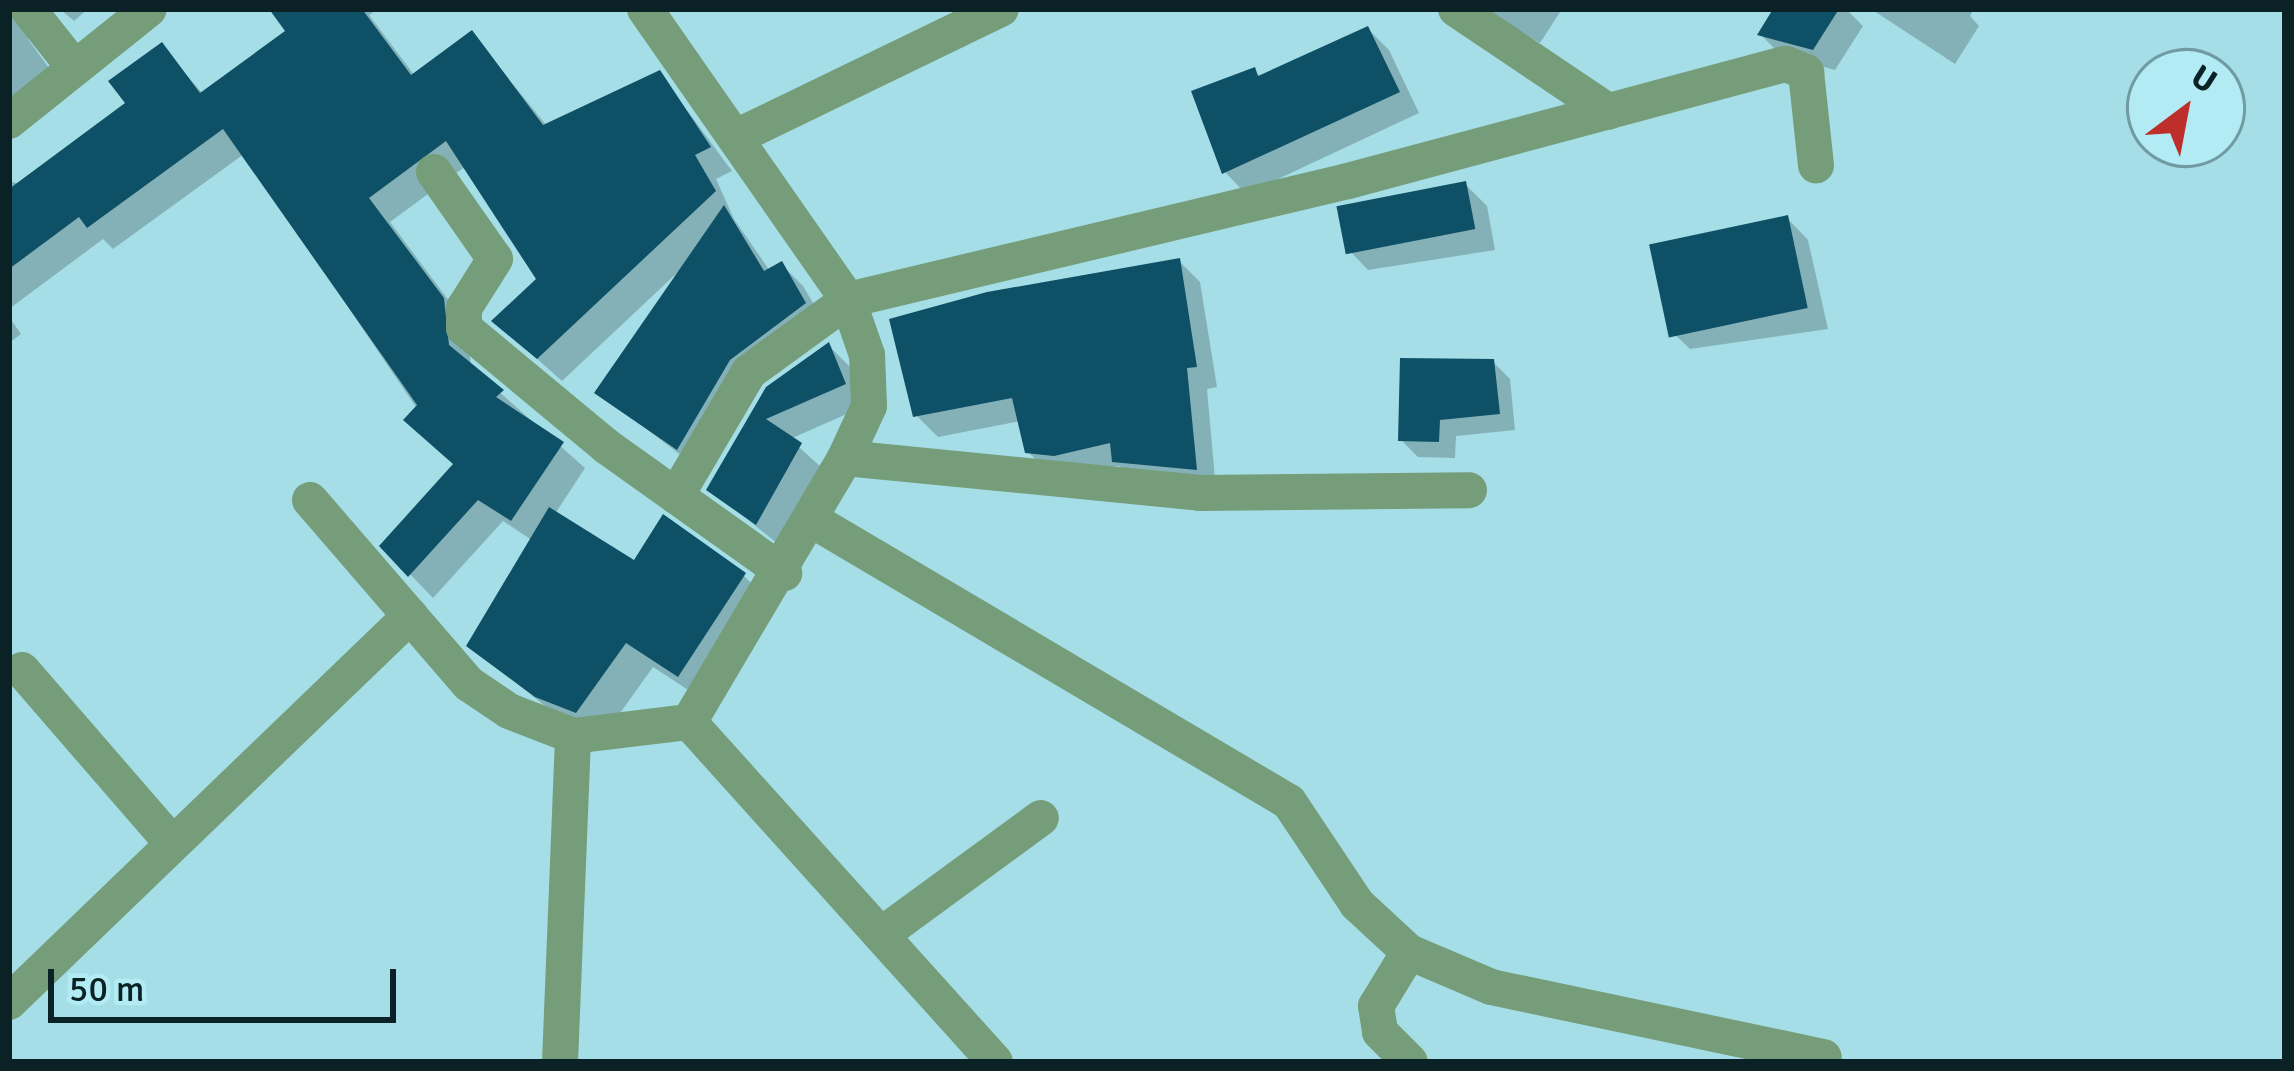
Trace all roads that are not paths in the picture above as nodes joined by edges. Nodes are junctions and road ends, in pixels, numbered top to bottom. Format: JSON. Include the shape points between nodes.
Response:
{"nodes":[{"id":1,"x":28,"y":9,"type":"edge"},
{"id":2,"x":149,"y":9,"type":"edge"},
{"id":3,"x":645,"y":9,"type":"edge"},
{"id":4,"x":1000,"y":9,"type":"edge"},
{"id":5,"x":1456,"y":9,"type":"edge"},
{"id":6,"x":74,"y":67,"type":"junction"},
{"id":7,"x":1609,"y":112,"type":"junction"},
{"id":8,"x":9,"y":121,"type":"edge"},
{"id":9,"x":738,"y":136,"type":"junction"},
{"id":10,"x":1816,"y":165,"type":"dead end"},
{"id":11,"x":434,"y":172,"type":"dead end"},
{"id":12,"x":848,"y":300,"type":"junction"},
{"id":13,"x":845,"y":458,"type":"junction"},
{"id":14,"x":1468,"y":490,"type":"dead end"},
{"id":15,"x":676,"y":496,"type":"junction"},
{"id":16,"x":310,"y":500,"type":"dead end"},
{"id":17,"x":812,"y":520,"type":"junction"},
{"id":18,"x":784,"y":573,"type":"junction"},
{"id":19,"x":410,"y":616,"type":"junction"},
{"id":20,"x":22,"y":670,"type":"dead end"},
{"id":21,"x":689,"y":722,"type":"junction"},
{"id":22,"x":573,"y":736,"type":"junction"},
{"id":23,"x":1041,"y":818,"type":"dead end"},
{"id":24,"x":171,"y":842,"type":"junction"},
{"id":25,"x":880,"y":934,"type":"junction"},
{"id":26,"x":1409,"y":952,"type":"junction"},
{"id":27,"x":9,"y":1002,"type":"edge"},
{"id":28,"x":1824,"y":1057,"type":"dead end"},
{"id":29,"x":560,"y":1062,"type":"edge"},
{"id":30,"x":995,"y":1062,"type":"edge"},
{"id":31,"x":1410,"y":1062,"type":"edge"}],
"edges":[{"from":1,"to":6,"type":"street"},
{"from":2,"to":6,"type":"street"},
{"from":3,"to":9,"type":"street"},
{"from":4,"to":9,"type":"street"},
{"from":5,"to":7,"type":"street"},
{"from":6,"to":8,"type":"street"},
{"from":7,"to":10,"type":"street","via":[[1796,65],[1806,72]]},
{"from":7,"to":12,"type":"street"},
{"from":9,"to":12,"type":"street"},
{"from":11,"to":15,"type":"street","via":[[495,259],[464,308],[464,328]]},
{"from":12,"to":13,"type":"street","via":[[867,355],[869,406]]},
{"from":12,"to":15,"type":"street","via":[[749,371]]},
{"from":13,"to":14,"type":"street","via":[[1200,493]]},
{"from":13,"to":17,"type":"street"},
{"from":15,"to":18,"type":"street"},
{"from":16,"to":19,"type":"street"},
{"from":17,"to":18,"type":"street"},
{"from":17,"to":26,"type":"street","via":[[1289,802],[1358,904]]},
{"from":18,"to":21,"type":"street"},
{"from":19,"to":22,"type":"street","via":[[469,684],[508,711]]},
{"from":19,"to":24,"type":"street"},
{"from":20,"to":24,"type":"street"},
{"from":21,"to":22,"type":"street"},
{"from":21,"to":25,"type":"street"},
{"from":22,"to":29,"type":"street"},
{"from":23,"to":25,"type":"street"},
{"from":24,"to":27,"type":"street"},
{"from":25,"to":30,"type":"street"},
{"from":26,"to":28,"type":"street","via":[[1491,987]]},
{"from":26,"to":31,"type":"street","via":[[1376,1006],[1380,1032]]}]}
